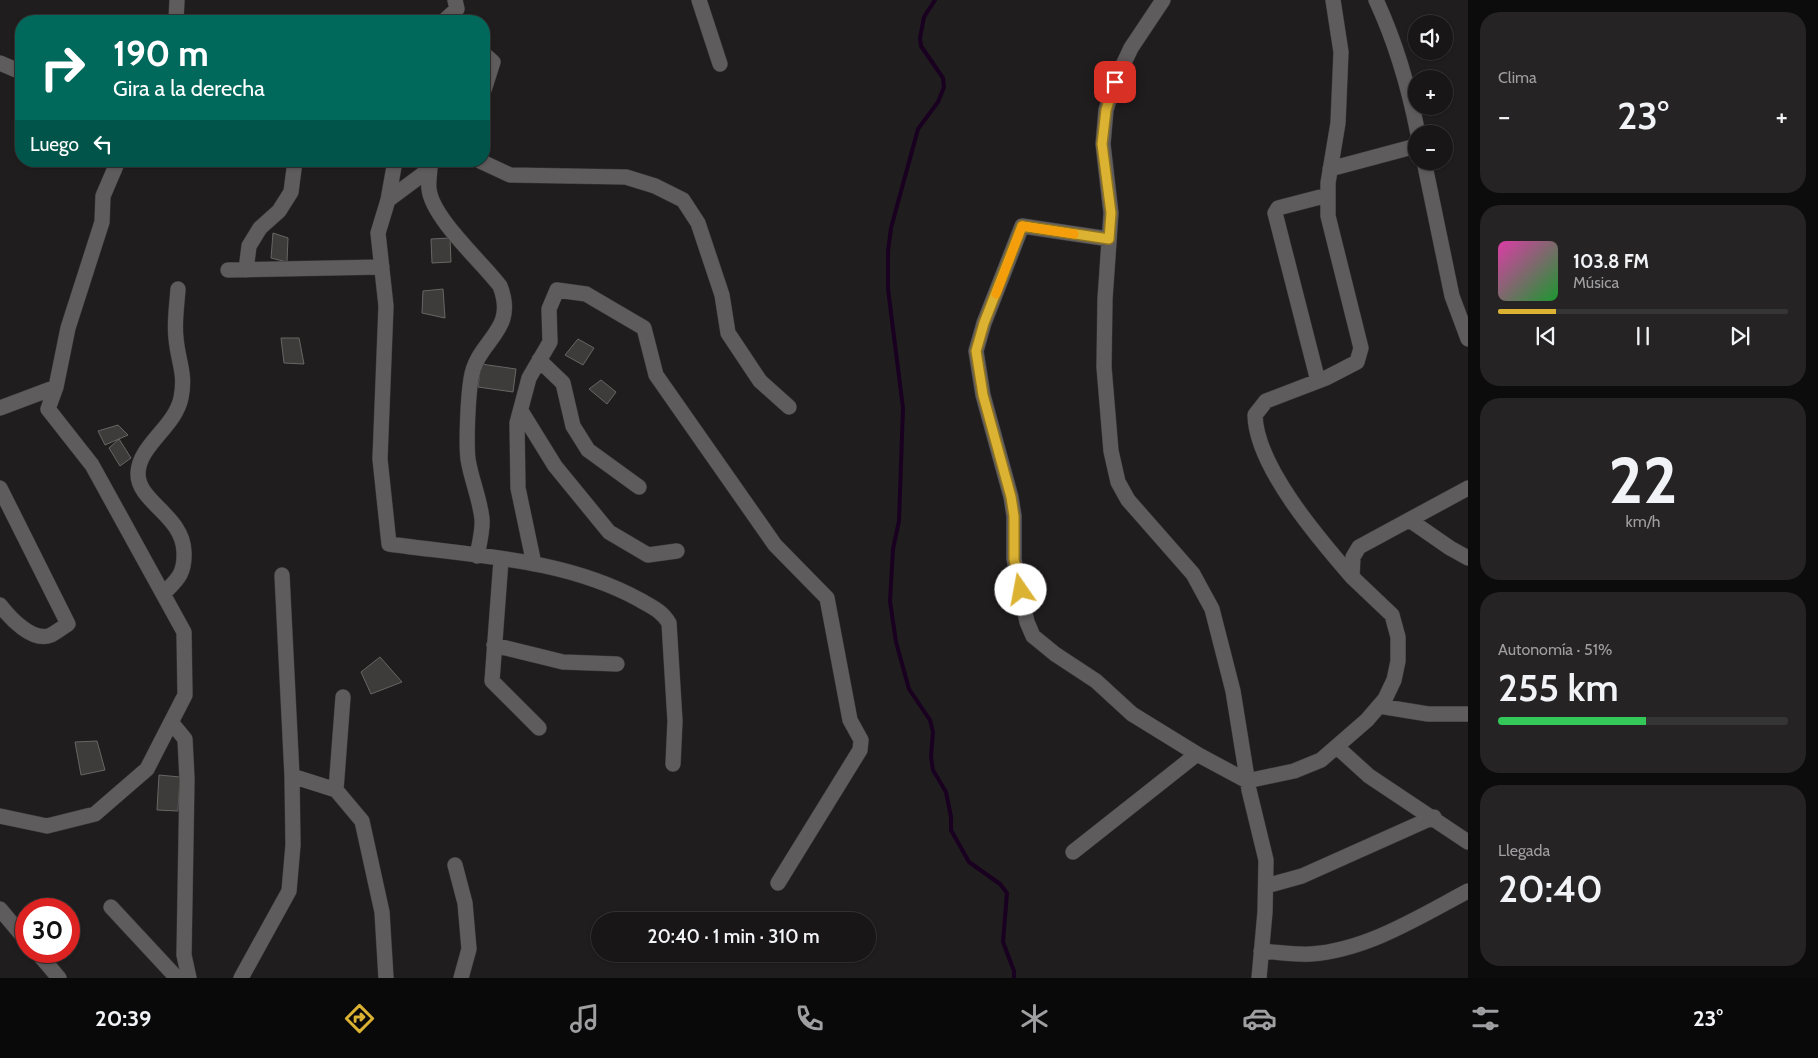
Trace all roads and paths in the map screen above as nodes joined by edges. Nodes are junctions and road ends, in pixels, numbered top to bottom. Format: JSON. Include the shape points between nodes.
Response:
{"nodes":[{"id":1,"x":177,"y":0,"type":"edge"},
{"id":2,"x":455,"y":0,"type":"edge"},
{"id":3,"x":699,"y":0,"type":"edge"},
{"id":4,"x":1163,"y":0,"type":"edge"},
{"id":5,"x":1333,"y":0,"type":"edge"},
{"id":6,"x":1376,"y":0,"type":"edge"},
{"id":7,"x":176,"y":15,"type":"edge"},
{"id":8,"x":450,"y":15,"type":"edge"},
{"id":9,"x":0,"y":63,"type":"edge"},
{"id":10,"x":720,"y":64,"type":"dead end"},
{"id":11,"x":15,"y":69,"type":"edge"},
{"id":12,"x":1416,"y":125,"type":"edge"},
{"id":13,"x":1408,"y":148,"type":"edge"},
{"id":14,"x":490,"y":166,"type":"edge"},
{"id":15,"x":115,"y":167,"type":"edge"},
{"id":16,"x":295,"y":167,"type":"edge"},
{"id":17,"x":394,"y":167,"type":"edge"},
{"id":18,"x":427,"y":167,"type":"edge"},
{"id":19,"x":432,"y":167,"type":"edge"},
{"id":20,"x":1330,"y":170,"type":"junction"},
{"id":21,"x":1426,"y":170,"type":"edge"},
{"id":22,"x":1328,"y":195,"type":"junction"},
{"id":23,"x":388,"y":200,"type":"junction"},
{"id":24,"x":1109,"y":239,"type":"junction"},
{"id":25,"x":382,"y":267,"type":"junction"},
{"id":26,"x":228,"y":270,"type":"dead end"},
{"id":27,"x":246,"y":270,"type":"junction"},
{"id":28,"x":178,"y":289,"type":"dead end"},
{"id":29,"x":1468,"y":339,"type":"edge"},
{"id":30,"x":539,"y":360,"type":"junction"},
{"id":31,"x":1318,"y":381,"type":"junction"},
{"id":32,"x":56,"y":387,"type":"junction"},
{"id":33,"x":789,"y":407,"type":"dead end"},
{"id":34,"x":0,"y":408,"type":"edge"},
{"id":35,"x":521,"y":411,"type":"junction"},
{"id":36,"x":639,"y":487,"type":"dead end"},
{"id":37,"x":0,"y":488,"type":"edge"},
{"id":38,"x":1468,"y":488,"type":"edge"},
{"id":39,"x":1411,"y":521,"type":"junction"},
{"id":40,"x":677,"y":551,"type":"dead end"},
{"id":41,"x":477,"y":556,"type":"junction"},
{"id":42,"x":1468,"y":558,"type":"edge"},
{"id":43,"x":501,"y":560,"type":"junction"},
{"id":44,"x":534,"y":564,"type":"junction"},
{"id":45,"x":282,"y":575,"type":"dead end"},
{"id":46,"x":1352,"y":578,"type":"junction"},
{"id":47,"x":163,"y":594,"type":"junction"},
{"id":48,"x":0,"y":605,"type":"edge"},
{"id":49,"x":494,"y":645,"type":"junction"},
{"id":50,"x":617,"y":664,"type":"dead end"},
{"id":51,"x":343,"y":697,"type":"dead end"},
{"id":52,"x":1379,"y":706,"type":"junction"},
{"id":53,"x":1468,"y":714,"type":"edge"},
{"id":54,"x":171,"y":722,"type":"junction"},
{"id":55,"x":540,"y":728,"type":"dead end"},
{"id":56,"x":1337,"y":747,"type":"junction"},
{"id":57,"x":1197,"y":754,"type":"junction"},
{"id":58,"x":673,"y":764,"type":"dead end"},
{"id":59,"x":292,"y":776,"type":"junction"},
{"id":60,"x":1247,"y":781,"type":"junction"},
{"id":61,"x":336,"y":790,"type":"junction"},
{"id":62,"x":0,"y":816,"type":"edge"},
{"id":63,"x":1434,"y":818,"type":"junction"},
{"id":64,"x":1468,"y":842,"type":"edge"},
{"id":65,"x":1072,"y":852,"type":"dead end"},
{"id":66,"x":455,"y":865,"type":"dead end"},
{"id":67,"x":778,"y":883,"type":"dead end"},
{"id":68,"x":1266,"y":886,"type":"junction"},
{"id":69,"x":1468,"y":891,"type":"edge"},
{"id":70,"x":111,"y":907,"type":"dead end"},
{"id":71,"x":0,"y":909,"type":"edge"},
{"id":72,"x":15,"y":927,"type":"edge"},
{"id":73,"x":1261,"y":951,"type":"junction"},
{"id":74,"x":46,"y":963,"type":"edge"},
{"id":75,"x":59,"y":978,"type":"edge"},
{"id":76,"x":177,"y":978,"type":"edge"},
{"id":77,"x":188,"y":978,"type":"edge"},
{"id":78,"x":241,"y":978,"type":"edge"},
{"id":79,"x":386,"y":978,"type":"edge"},
{"id":80,"x":461,"y":978,"type":"edge"},
{"id":81,"x":1259,"y":978,"type":"edge"}],
"edges":[{"from":1,"to":7,"type":"street"},
{"from":2,"to":8,"type":"street","via":[[457,9]]},
{"from":3,"to":10,"type":"street"},
{"from":4,"to":24,"type":"street","via":[[1131,48],[1106,110],[1102,144],[1111,213]]},
{"from":5,"to":20,"type":"street","via":[[1341,52],[1338,123]]},
{"from":6,"to":12,"type":"street","via":[[1390,29]]},
{"from":9,"to":11,"type":"street"},
{"from":13,"to":20,"type":"street"},
{"from":14,"to":33,"type":"street","via":[[510,175],[626,177],[656,186],[683,200],[701,232],[722,295],[728,333],[760,381]]},
{"from":15,"to":32,"type":"street","via":[[103,196],[102,222],[68,328]]},
{"from":16,"to":27,"type":"street","via":[[291,192],[249,246]]},
{"from":17,"to":23,"type":"street"},
{"from":18,"to":23,"type":"street"},
{"from":19,"to":41,"type":"street","via":[[429,190],[434,207],[495,279],[505,298],[503,322],[477,359],[471,380],[468,458],[483,520]]},
{"from":20,"to":22,"type":"street"},
{"from":21,"to":29,"type":"street","via":[[1452,296]]},
{"from":22,"to":31,"type":"street","via":[[1328,216],[1362,348],[1356,362]]},
{"from":22,"to":31,"type":"street","via":[[1278,208],[1275,213]]},
{"from":23,"to":25,"type":"street","via":[[378,233]]},
{"from":24,"to":57,"type":"street","via":[[1022,226],[976,351],[983,395],[1011,497],[1014,559],[1033,636],[1096,681],[1132,714]]},
{"from":24,"to":60,"type":"street","via":[[1104,366],[1111,451],[1118,482],[1128,500],[1193,574],[1212,609],[1233,691]]},
{"from":25,"to":27,"type":"street"},
{"from":25,"to":41,"type":"street","via":[[386,306],[380,459],[389,544]]},
{"from":26,"to":27,"type":"street"},
{"from":28,"to":47,"type":"street","via":[[176,339],[184,373],[180,400],[171,422],[142,456],[138,474],[144,492],[171,518],[184,539],[180,578]]},
{"from":30,"to":35,"type":"street","via":[[529,378]]},
{"from":30,"to":36,"type":"street","via":[[563,383],[573,426],[588,450]]},
{"from":30,"to":67,"type":"street","via":[[550,342],[550,309],[557,290],[586,294],[644,328],[656,375],[774,545],[827,598],[850,720],[861,740],[860,750]]},
{"from":31,"to":46,"type":"street","via":[[1266,402],[1255,415],[1256,428],[1268,462],[1314,532]]},
{"from":32,"to":34,"type":"street"},
{"from":32,"to":47,"type":"street","via":[[48,409],[92,465]]},
{"from":35,"to":40,"type":"street","via":[[555,466],[609,532],[648,555]]},
{"from":35,"to":44,"type":"street","via":[[518,423],[518,488]]},
{"from":37,"to":48,"type":"street","via":[[68,624],[50,636],[38,637],[11,618]]},
{"from":38,"to":39,"type":"street"},
{"from":39,"to":42,"type":"street"},
{"from":39,"to":46,"type":"street","via":[[1359,547],[1353,556]]},
{"from":41,"to":43,"type":"street"},
{"from":43,"to":44,"type":"street"},
{"from":43,"to":49,"type":"street"},
{"from":44,"to":58,"type":"street","via":[[586,577],[632,596],[664,614],[668,623],[675,721]]},
{"from":45,"to":59,"type":"street"},
{"from":46,"to":52,"type":"street","via":[[1392,615],[1398,636],[1394,680]]},
{"from":47,"to":54,"type":"street","via":[[184,632],[186,695]]},
{"from":49,"to":50,"type":"street","via":[[563,662]]},
{"from":49,"to":55,"type":"street","via":[[492,681]]},
{"from":51,"to":61,"type":"street"},
{"from":52,"to":53,"type":"street","via":[[1428,714]]},
{"from":52,"to":56,"type":"street"},
{"from":54,"to":62,"type":"street","via":[[147,769],[95,814],[47,826]]},
{"from":54,"to":77,"type":"street","via":[[184,739],[187,779],[184,955]]},
{"from":56,"to":60,"type":"street","via":[[1321,760],[1294,771]]},
{"from":56,"to":63,"type":"street","via":[[1369,776]]},
{"from":57,"to":60,"type":"street"},
{"from":57,"to":65,"type":"street"},
{"from":59,"to":61,"type":"street"},
{"from":59,"to":78,"type":"street","via":[[294,845],[289,891]]},
{"from":60,"to":68,"type":"street","via":[[1266,860]]},
{"from":61,"to":79,"type":"street","via":[[362,821],[382,912]]},
{"from":63,"to":64,"type":"street"},
{"from":63,"to":68,"type":"street","via":[[1302,876]]},
{"from":66,"to":80,"type":"street","via":[[465,902],[469,949]]},
{"from":68,"to":73,"type":"street"},
{"from":69,"to":73,"type":"street","via":[[1348,948],[1311,954]]},
{"from":70,"to":76,"type":"street"},
{"from":71,"to":72,"type":"street"},
{"from":73,"to":81,"type":"street"},
{"from":74,"to":75,"type":"street"}]}
